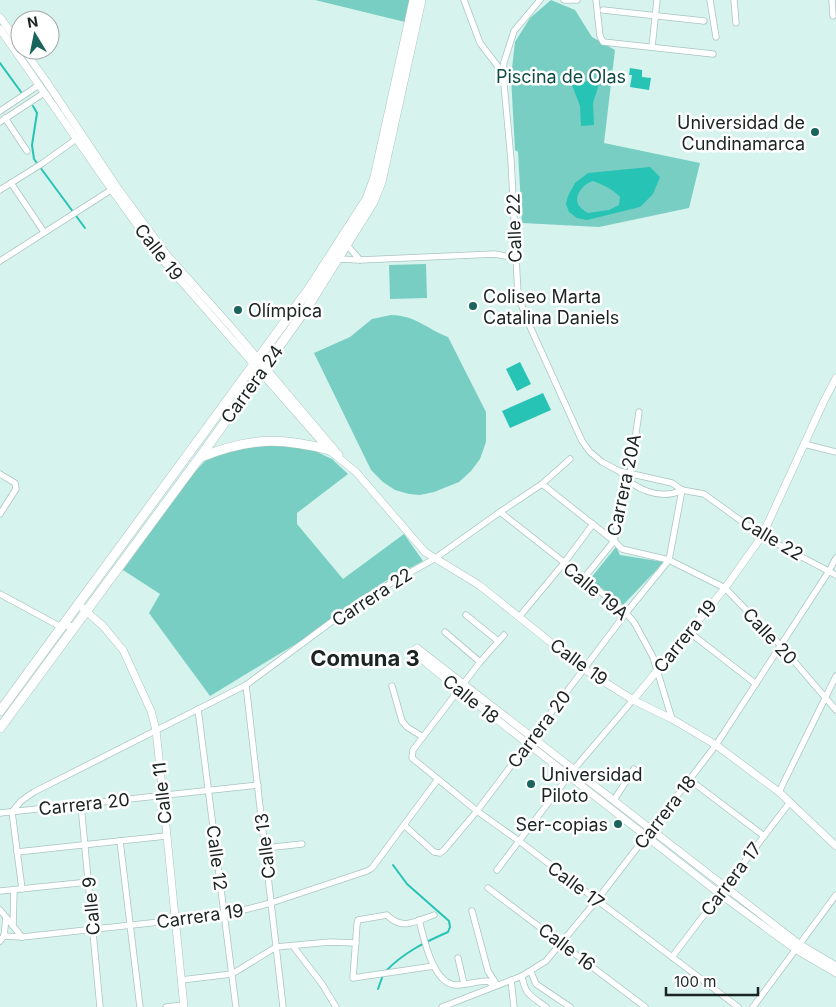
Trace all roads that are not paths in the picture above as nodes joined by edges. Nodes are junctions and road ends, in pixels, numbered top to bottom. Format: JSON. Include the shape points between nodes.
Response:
{"nodes":[{"id":1,"x":414,"y":0,"type":"edge"},
{"id":2,"x":421,"y":0,"type":"edge"},
{"id":3,"x":464,"y":0,"type":"edge"},
{"id":4,"x":540,"y":0,"type":"edge"},
{"id":5,"x":564,"y":0,"type":"edge"},
{"id":6,"x":577,"y":0,"type":"edge"},
{"id":7,"x":596,"y":0,"type":"edge"},
{"id":8,"x":657,"y":0,"type":"edge"},
{"id":9,"x":710,"y":0,"type":"edge"},
{"id":10,"x":734,"y":0,"type":"edge"},
{"id":11,"x":832,"y":0,"type":"edge"},
{"id":12,"x":603,"y":10,"type":"dead end"},
{"id":13,"x":656,"y":16,"type":"junction"},
{"id":14,"x":835,"y":16,"type":"edge"},
{"id":15,"x":0,"y":17,"type":"edge"},
{"id":16,"x":704,"y":21,"type":"dead end"},
{"id":17,"x":736,"y":23,"type":"dead end"},
{"id":18,"x":0,"y":29,"type":"edge"},
{"id":19,"x":10,"y":31,"type":"edge"},
{"id":20,"x":716,"y":37,"type":"dead end"},
{"id":21,"x":652,"y":47,"type":"junction"},
{"id":22,"x":713,"y":54,"type":"dead end"},
{"id":23,"x":31,"y":60,"type":"edge"},
{"id":24,"x":503,"y":73,"type":"junction"},
{"id":25,"x":46,"y":81,"type":"junction"},
{"id":26,"x":39,"y":85,"type":"junction"},
{"id":27,"x":51,"y":88,"type":"junction"},
{"id":28,"x":44,"y":93,"type":"junction"},
{"id":29,"x":0,"y":111,"type":"edge"},
{"id":30,"x":3,"y":120,"type":"edge"},
{"id":31,"x":79,"y":137,"type":"junction"},
{"id":32,"x":27,"y":150,"type":"dead end"},
{"id":33,"x":12,"y":183,"type":"junction"},
{"id":34,"x":114,"y":188,"type":"junction"},
{"id":35,"x":0,"y":190,"type":"edge"},
{"id":36,"x":44,"y":232,"type":"junction"},
{"id":37,"x":347,"y":245,"type":"junction"},
{"id":38,"x":515,"y":258,"type":"junction"},
{"id":39,"x":338,"y":259,"type":"junction"},
{"id":40,"x":360,"y":260,"type":"junction"},
{"id":41,"x":0,"y":261,"type":"edge"},
{"id":42,"x":256,"y":362,"type":"junction"},
{"id":43,"x":262,"y":369,"type":"junction"},
{"id":44,"x":836,"y":378,"type":"edge"},
{"id":45,"x":294,"y":405,"type":"junction"},
{"id":46,"x":639,"y":412,"type":"dead end"},
{"id":47,"x":804,"y":444,"type":"junction"},
{"id":48,"x":329,"y":450,"type":"junction"},
{"id":49,"x":836,"y":452,"type":"edge"},
{"id":50,"x":200,"y":457,"type":"junction"},
{"id":51,"x":340,"y":458,"type":"junction"},
{"id":52,"x":570,"y":459,"type":"dead end"},
{"id":53,"x":619,"y":472,"type":"junction"},
{"id":54,"x":0,"y":474,"type":"edge"},
{"id":55,"x":630,"y":474,"type":"junction"},
{"id":56,"x":628,"y":482,"type":"junction"},
{"id":57,"x":542,"y":484,"type":"junction"},
{"id":58,"x":682,"y":490,"type":"junction"},
{"id":59,"x":500,"y":512,"type":"junction"},
{"id":60,"x":0,"y":514,"type":"edge"},
{"id":61,"x":593,"y":524,"type":"junction"},
{"id":62,"x":762,"y":536,"type":"junction"},
{"id":63,"x":614,"y":541,"type":"junction"},
{"id":64,"x":836,"y":558,"type":"edge"},
{"id":65,"x":434,"y":559,"type":"junction"},
{"id":66,"x":669,"y":560,"type":"junction"},
{"id":67,"x":564,"y":564,"type":"junction"},
{"id":68,"x":829,"y":571,"type":"junction"},
{"id":69,"x":836,"y":574,"type":"edge"},
{"id":70,"x":584,"y":578,"type":"junction"},
{"id":71,"x":724,"y":588,"type":"junction"},
{"id":72,"x":0,"y":594,"type":"edge"},
{"id":73,"x":78,"y":604,"type":"junction"},
{"id":74,"x":87,"y":610,"type":"junction"},
{"id":75,"x":626,"y":613,"type":"junction"},
{"id":76,"x":466,"y":615,"type":"dead end"},
{"id":77,"x":519,"y":617,"type":"junction"},
{"id":78,"x":76,"y":625,"type":"junction"},
{"id":79,"x":61,"y":627,"type":"junction"},
{"id":80,"x":445,"y":632,"type":"dead end"},
{"id":81,"x":689,"y":632,"type":"junction"},
{"id":82,"x":504,"y":636,"type":"dead end"},
{"id":83,"x":498,"y":641,"type":"junction"},
{"id":84,"x":780,"y":646,"type":"junction"},
{"id":85,"x":480,"y":662,"type":"junction"},
{"id":86,"x":584,"y":669,"type":"junction"},
{"id":87,"x":658,"y":670,"type":"junction"},
{"id":88,"x":836,"y":676,"type":"edge"},
{"id":89,"x":756,"y":684,"type":"junction"},
{"id":90,"x":246,"y":685,"type":"junction"},
{"id":91,"x":392,"y":686,"type":"dead end"},
{"id":92,"x":460,"y":686,"type":"junction"},
{"id":93,"x":824,"y":698,"type":"junction"},
{"id":94,"x":633,"y":700,"type":"junction"},
{"id":95,"x":198,"y":709,"type":"junction"},
{"id":96,"x":836,"y":710,"type":"edge"},
{"id":97,"x":0,"y":711,"type":"edge"},
{"id":98,"x":672,"y":719,"type":"junction"},
{"id":99,"x":0,"y":728,"type":"edge"},
{"id":100,"x":156,"y":730,"type":"junction"},
{"id":101,"x":423,"y":737,"type":"junction"},
{"id":102,"x":531,"y":741,"type":"junction"},
{"id":103,"x":716,"y":745,"type":"junction"},
{"id":104,"x":634,"y":769,"type":"dead end"},
{"id":105,"x":572,"y":772,"type":"junction"},
{"id":106,"x":438,"y":779,"type":"junction"},
{"id":107,"x":690,"y":780,"type":"junction"},
{"id":108,"x":258,"y":785,"type":"junction"},
{"id":109,"x":208,"y":791,"type":"junction"},
{"id":110,"x":779,"y":792,"type":"junction"},
{"id":111,"x":163,"y":796,"type":"junction"},
{"id":112,"x":614,"y":800,"type":"junction"},
{"id":113,"x":790,"y":802,"type":"junction"},
{"id":114,"x":82,"y":805,"type":"junction"},
{"id":115,"x":477,"y":811,"type":"junction"},
{"id":116,"x":12,"y":812,"type":"junction"},
{"id":117,"x":0,"y":813,"type":"edge"},
{"id":118,"x":405,"y":826,"type":"junction"},
{"id":119,"x":649,"y":832,"type":"junction"},
{"id":120,"x":166,"y":836,"type":"junction"},
{"id":121,"x":764,"y":836,"type":"junction"},
{"id":122,"x":120,"y":841,"type":"junction"},
{"id":123,"x":519,"y":841,"type":"junction"},
{"id":124,"x":302,"y":844,"type":"dead end"},
{"id":125,"x":85,"y":845,"type":"junction"},
{"id":126,"x":836,"y":846,"type":"edge"},
{"id":127,"x":265,"y":848,"type":"junction"},
{"id":128,"x":17,"y":852,"type":"junction"},
{"id":129,"x":497,"y":870,"type":"dead end"},
{"id":130,"x":89,"y":882,"type":"junction"},
{"id":131,"x":488,"y":888,"type":"dead end"},
{"id":132,"x":22,"y":889,"type":"junction"},
{"id":133,"x":14,"y":890,"type":"junction"},
{"id":134,"x":0,"y":891,"type":"edge"},
{"id":135,"x":723,"y":891,"type":"junction"},
{"id":136,"x":836,"y":895,"type":"edge"},
{"id":137,"x":597,"y":900,"type":"junction"},
{"id":138,"x":271,"y":903,"type":"junction"},
{"id":139,"x":0,"y":910,"type":"edge"},
{"id":140,"x":472,"y":911,"type":"dead end"},
{"id":141,"x":224,"y":915,"type":"junction"},
{"id":142,"x":434,"y":915,"type":"dead end"},
{"id":143,"x":6,"y":917,"type":"junction"},
{"id":144,"x":176,"y":920,"type":"junction"},
{"id":145,"x":419,"y":920,"type":"junction"},
{"id":146,"x":131,"y":925,"type":"junction"},
{"id":147,"x":13,"y":926,"type":"junction"},
{"id":148,"x":93,"y":930,"type":"junction"},
{"id":149,"x":22,"y":937,"type":"junction"},
{"id":150,"x":2,"y":939,"type":"edge"},
{"id":151,"x":356,"y":943,"type":"junction"},
{"id":152,"x":562,"y":943,"type":"junction"},
{"id":153,"x":293,"y":946,"type":"junction"},
{"id":154,"x":797,"y":946,"type":"junction"},
{"id":155,"x":276,"y":947,"type":"junction"},
{"id":156,"x":672,"y":957,"type":"junction"},
{"id":157,"x":458,"y":958,"type":"dead end"},
{"id":158,"x":434,"y":966,"type":"junction"},
{"id":159,"x":836,"y":966,"type":"edge"},
{"id":160,"x":531,"y":972,"type":"junction"},
{"id":161,"x":836,"y":973,"type":"edge"},
{"id":162,"x":232,"y":974,"type":"junction"},
{"id":163,"x":522,"y":976,"type":"junction"},
{"id":164,"x":181,"y":980,"type":"junction"},
{"id":165,"x":511,"y":980,"type":"junction"},
{"id":166,"x":464,"y":984,"type":"junction"},
{"id":167,"x":496,"y":986,"type":"junction"},
{"id":168,"x":184,"y":1006,"type":"edge"},
{"id":169,"x":100,"y":1007,"type":"edge"},
{"id":170,"x":140,"y":1007,"type":"edge"},
{"id":171,"x":166,"y":1007,"type":"edge"},
{"id":172,"x":236,"y":1007,"type":"edge"},
{"id":173,"x":283,"y":1007,"type":"edge"},
{"id":174,"x":336,"y":1007,"type":"edge"},
{"id":175,"x":442,"y":1007,"type":"edge"},
{"id":176,"x":514,"y":1007,"type":"edge"},
{"id":177,"x":546,"y":1007,"type":"edge"},
{"id":178,"x":570,"y":1007,"type":"edge"},
{"id":179,"x":645,"y":1007,"type":"edge"},
{"id":180,"x":738,"y":1007,"type":"edge"},
{"id":181,"x":752,"y":1007,"type":"edge"}],
"edges":[{"from":1,"to":42,"type":"main road","name":"Carrera 24","via":[[371,189],[332,255]]},
{"from":2,"to":37,"type":"main road","name":"Carrera 24","via":[[381,182]]},
{"from":3,"to":24,"type":"street","via":[[480,43]]},
{"from":4,"to":24,"type":"street","via":[[514,31]]},
{"from":5,"to":6,"type":"street"},
{"from":7,"to":21,"type":"street","via":[[603,42]]},
{"from":8,"to":13,"type":"street"},
{"from":9,"to":20,"type":"street"},
{"from":10,"to":17,"type":"street"},
{"from":11,"to":14,"type":"street"},
{"from":12,"to":13,"type":"street"},
{"from":13,"to":16,"type":"street"},
{"from":13,"to":21,"type":"street"},
{"from":15,"to":19,"type":"street"},
{"from":18,"to":26,"type":"street","name":"Calle 19"},
{"from":21,"to":22,"type":"street"},
{"from":23,"to":25,"type":"street","name":"Calle 19"},
{"from":24,"to":38,"type":"street","name":"Calle 22"},
{"from":25,"to":26,"type":"street"},
{"from":25,"to":27,"type":"street","name":"Calle 19"},
{"from":26,"to":28,"type":"street","name":"Calle 19"},
{"from":26,"to":29,"type":"street"},
{"from":27,"to":28,"type":"street"},
{"from":27,"to":31,"type":"street","name":"Calle 19"},
{"from":28,"to":30,"type":"street"},
{"from":28,"to":31,"type":"street","name":"Calle 19"},
{"from":30,"to":32,"type":"street"},
{"from":31,"to":33,"type":"street"},
{"from":31,"to":34,"type":"street","name":"Calle 19"},
{"from":33,"to":35,"type":"street"},
{"from":33,"to":36,"type":"street"},
{"from":34,"to":36,"type":"street"},
{"from":34,"to":42,"type":"street","name":"Calle 19"},
{"from":36,"to":41,"type":"street"},
{"from":37,"to":39,"type":"main road","name":"Carrera 24"},
{"from":37,"to":40,"type":"street"},
{"from":38,"to":40,"type":"street","via":[[495,254]]},
{"from":38,"to":53,"type":"street","name":"Calle 22","via":[[518,295],[527,320],[582,441],[590,452]]},
{"from":39,"to":40,"type":"street"},
{"from":39,"to":43,"type":"main road","name":"Carrera 24"},
{"from":42,"to":43,"type":"street","name":"Calle 19"},
{"from":42,"to":73,"type":"main road","name":"Carrera 24"},
{"from":43,"to":45,"type":"street","name":"Calle 19"},
{"from":43,"to":50,"type":"main road","name":"Carrera 24"},
{"from":44,"to":47,"type":"street","name":"Carrera 19"},
{"from":45,"to":48,"type":"street","name":"Calle 19"},
{"from":45,"to":51,"type":"street","name":"Calle 19"},
{"from":46,"to":55,"type":"street","name":"Carrera 20A"},
{"from":47,"to":49,"type":"street"},
{"from":47,"to":62,"type":"street","name":"Carrera 19"},
{"from":48,"to":50,"type":"main road","via":[[304,443],[268,441],[225,447]]},
{"from":48,"to":51,"type":"street","name":"Calle 19"},
{"from":50,"to":74,"type":"main road","name":"Carrera 24"},
{"from":51,"to":65,"type":"street","name":"Calle 19"},
{"from":52,"to":57,"type":"street","name":"Carrera 22"},
{"from":53,"to":55,"type":"street","name":"Calle 22"},
{"from":53,"to":56,"type":"street","name":"Calle 22"},
{"from":54,"to":60,"type":"street","via":[[16,486]]},
{"from":55,"to":56,"type":"street","name":"Carrera 20A"},
{"from":55,"to":58,"type":"street","name":"Calle 22","via":[[672,483]]},
{"from":56,"to":58,"type":"street","name":"Calle 22","via":[[659,494]]},
{"from":56,"to":63,"type":"street","name":"Carrera 20A"},
{"from":57,"to":59,"type":"street","name":"Carrera 22"},
{"from":57,"to":61,"type":"street","name":"Calle 20"},
{"from":58,"to":62,"type":"street","name":"Calle 22","via":[[704,494]]},
{"from":58,"to":66,"type":"street","name":"Carrera 20"},
{"from":59,"to":65,"type":"street","name":"Carrera 22"},
{"from":59,"to":67,"type":"street","name":"Calle 19A"},
{"from":61,"to":63,"type":"street","name":"Calle 20"},
{"from":61,"to":67,"type":"street"},
{"from":62,"to":68,"type":"street","name":"Calle 22"},
{"from":62,"to":71,"type":"street","name":"Carrera 19"},
{"from":63,"to":66,"type":"street","name":"Calle 20","via":[[622,549]]},
{"from":63,"to":70,"type":"street","name":"Carrera 20A"},
{"from":64,"to":68,"type":"street","name":"Carrera 18"},
{"from":65,"to":77,"type":"street","name":"Calle 19","via":[[479,585]]},
{"from":65,"to":90,"type":"street","name":"Carrera 22","via":[[361,600]]},
{"from":66,"to":71,"type":"street","name":"Calle 20"},
{"from":66,"to":75,"type":"street","name":"Carrera 20"},
{"from":67,"to":70,"type":"street","name":"Calle 19A"},
{"from":67,"to":77,"type":"street"},
{"from":68,"to":69,"type":"street","name":"Calle 22"},
{"from":68,"to":84,"type":"street","name":"Carrera 18"},
{"from":70,"to":75,"type":"street","name":"Calle 19A"},
{"from":71,"to":81,"type":"street","name":"Carrera 19"},
{"from":71,"to":84,"type":"street","name":"Calle 20"},
{"from":72,"to":79,"type":"street"},
{"from":73,"to":74,"type":"street","name":"Calle 11"},
{"from":73,"to":79,"type":"main road","name":"Carrera 24"},
{"from":74,"to":78,"type":"main road","name":"Carrera 24"},
{"from":74,"to":100,"type":"street","name":"Calle 11","via":[[123,650],[146,698]]},
{"from":75,"to":86,"type":"street","name":"Carrera 20"},
{"from":75,"to":87,"type":"street","name":"Calle 19A","via":[[634,622]]},
{"from":76,"to":83,"type":"street"},
{"from":77,"to":86,"type":"street","name":"Calle 19"},
{"from":78,"to":79,"type":"street"},
{"from":78,"to":99,"type":"main road","name":"Carrera 24"},
{"from":79,"to":97,"type":"main road","name":"Carrera 24"},
{"from":80,"to":85,"type":"street"},
{"from":81,"to":87,"type":"street","name":"Carrera 19"},
{"from":81,"to":89,"type":"street"},
{"from":82,"to":83,"type":"street"},
{"from":83,"to":85,"type":"street"},
{"from":84,"to":89,"type":"street","name":"Carrera 18"},
{"from":84,"to":93,"type":"street","name":"Calle 20"},
{"from":85,"to":92,"type":"street"},
{"from":86,"to":94,"type":"street","name":"Calle 19"},
{"from":86,"to":102,"type":"street","name":"Carrera 20"},
{"from":87,"to":94,"type":"street","name":"Carrera 19"},
{"from":87,"to":98,"type":"street","name":"Calle 19A"},
{"from":88,"to":93,"type":"street"},
{"from":89,"to":103,"type":"street","name":"Carrera 18"},
{"from":90,"to":95,"type":"street","name":"Carrera 22"},
{"from":90,"to":108,"type":"street","name":"Calle 13"},
{"from":91,"to":101,"type":"street","via":[[402,721]]},
{"from":92,"to":92,"type":"street","name":"Calle 18","via":[[417,648],[414,652]]},
{"from":92,"to":101,"type":"street"},
{"from":92,"to":102,"type":"street","name":"Calle 18"},
{"from":93,"to":96,"type":"street","name":"Calle 20"},
{"from":93,"to":110,"type":"street"},
{"from":94,"to":98,"type":"street","name":"Calle 19"},
{"from":94,"to":105,"type":"street","name":"Carrera 19"},
{"from":95,"to":100,"type":"street","name":"Carrera 22"},
{"from":95,"to":109,"type":"street","name":"Calle 12"},
{"from":98,"to":103,"type":"street","name":"Calle 19"},
{"from":100,"to":111,"type":"street","name":"Calle 11"},
{"from":100,"to":116,"type":"street","name":"Carrera 22","via":[[34,792]]},
{"from":101,"to":106,"type":"street","name":"Calle 17","via":[[412,750],[412,756],[415,762]]},
{"from":102,"to":105,"type":"street","name":"Calle 18"},
{"from":102,"to":115,"type":"street","name":"Carrera 20"},
{"from":103,"to":107,"type":"street","name":"Carrera 18"},
{"from":103,"to":110,"type":"street","name":"Calle 19"},
{"from":104,"to":112,"type":"street"},
{"from":105,"to":112,"type":"street","name":"Calle 18"},
{"from":105,"to":119,"type":"street","name":"Calle 18"},
{"from":105,"to":123,"type":"street","name":"Carrera 19"},
{"from":106,"to":115,"type":"street","name":"Calle 17"},
{"from":106,"to":118,"type":"street"},
{"from":107,"to":119,"type":"street","name":"Carrera 18"},
{"from":107,"to":121,"type":"street"},
{"from":108,"to":109,"type":"street","name":"Carrera 20"},
{"from":108,"to":127,"type":"street","name":"Calle 13"},
{"from":109,"to":111,"type":"street","name":"Carrera 20"},
{"from":109,"to":141,"type":"street","name":"Calle 12"},
{"from":110,"to":113,"type":"street","name":"Calle 19"},
{"from":111,"to":114,"type":"street","name":"Carrera 20"},
{"from":111,"to":120,"type":"street","name":"Calle 11"},
{"from":112,"to":119,"type":"street","name":"Calle 18"},
{"from":113,"to":121,"type":"street","name":"Carrera 17"},
{"from":113,"to":126,"type":"street","name":"Calle 19"},
{"from":114,"to":116,"type":"street","name":"Carrera 20"},
{"from":114,"to":125,"type":"street","name":"Calle 9"},
{"from":115,"to":118,"type":"street","name":"Carrera 20","via":[[440,853],[434,852]]},
{"from":115,"to":123,"type":"street","name":"Calle 17"},
{"from":116,"to":117,"type":"street","name":"Carrera 20"},
{"from":116,"to":128,"type":"street"},
{"from":118,"to":138,"type":"street","name":"Carrera 19","via":[[372,868]]},
{"from":119,"to":135,"type":"street","name":"Calle 18"},
{"from":119,"to":137,"type":"street","name":"Carrera 18"},
{"from":120,"to":122,"type":"street"},
{"from":120,"to":144,"type":"street","name":"Calle 11"},
{"from":121,"to":135,"type":"street","name":"Carrera 17"},
{"from":122,"to":125,"type":"street"},
{"from":122,"to":146,"type":"street"},
{"from":123,"to":129,"type":"street","name":"Carrera 19"},
{"from":123,"to":137,"type":"street","name":"Calle 17"},
{"from":124,"to":127,"type":"street"},
{"from":125,"to":128,"type":"street"},
{"from":125,"to":130,"type":"street","name":"Calle 9"},
{"from":127,"to":138,"type":"street","name":"Calle 13"},
{"from":128,"to":132,"type":"street"},
{"from":130,"to":132,"type":"street"},
{"from":130,"to":148,"type":"street","name":"Calle 9"},
{"from":131,"to":152,"type":"street","name":"Calle 16"},
{"from":132,"to":133,"type":"street"},
{"from":133,"to":134,"type":"street"},
{"from":133,"to":147,"type":"street"},
{"from":135,"to":154,"type":"street","name":"Calle 18"},
{"from":135,"to":156,"type":"street","name":"Carrera 17"},
{"from":136,"to":154,"type":"street"},
{"from":137,"to":152,"type":"street","name":"Carrera 18"},
{"from":137,"to":156,"type":"street","name":"Calle 17"},
{"from":138,"to":141,"type":"street","name":"Carrera 19"},
{"from":138,"to":155,"type":"street","name":"Calle 13"},
{"from":139,"to":143,"type":"street"},
{"from":140,"to":167,"type":"street","via":[[488,971]]},
{"from":141,"to":144,"type":"street","name":"Carrera 19"},
{"from":141,"to":162,"type":"street","name":"Calle 12"},
{"from":142,"to":145,"type":"street"},
{"from":143,"to":147,"type":"street"},
{"from":143,"to":150,"type":"street"},
{"from":144,"to":146,"type":"street","name":"Carrera 19"},
{"from":144,"to":164,"type":"street","name":"Calle 11"},
{"from":145,"to":151,"type":"street","via":[[402,924],[387,914],[360,919]]},
{"from":145,"to":158,"type":"street"},
{"from":146,"to":148,"type":"street","name":"Carrera 19"},
{"from":146,"to":170,"type":"street"},
{"from":147,"to":149,"type":"street"},
{"from":148,"to":149,"type":"street","name":"Carrera 19"},
{"from":148,"to":169,"type":"street","name":"Calle 9"},
{"from":149,"to":150,"type":"street","name":"Carrera 19"},
{"from":151,"to":153,"type":"street"},
{"from":151,"to":158,"type":"street","via":[[353,978]]},
{"from":152,"to":160,"type":"street","name":"Carrera 18"},
{"from":152,"to":179,"type":"street","name":"Calle 16"},
{"from":153,"to":155,"type":"street"},
{"from":153,"to":174,"type":"street"},
{"from":154,"to":159,"type":"street","name":"Calle 18"},
{"from":154,"to":161,"type":"street","name":"Calle 18"},
{"from":154,"to":181,"type":"street"},
{"from":155,"to":162,"type":"street"},
{"from":155,"to":173,"type":"street","name":"Calle 13"},
{"from":156,"to":180,"type":"street","name":"Calle 17"},
{"from":157,"to":166,"type":"street"},
{"from":158,"to":166,"type":"street","via":[[445,982]]},
{"from":160,"to":163,"type":"street","name":"Carrera 18"},
{"from":160,"to":178,"type":"street","via":[[536,984]]},
{"from":162,"to":164,"type":"street"},
{"from":162,"to":172,"type":"street","name":"Calle 12"},
{"from":163,"to":165,"type":"street","name":"Carrera 18"},
{"from":163,"to":177,"type":"street","via":[[524,989]]},
{"from":164,"to":168,"type":"street","name":"Calle 11"},
{"from":165,"to":167,"type":"street","name":"Carrera 18"},
{"from":165,"to":176,"type":"street"},
{"from":166,"to":167,"type":"street","via":[[488,981]]},
{"from":167,"to":175,"type":"street","name":"Carrera 18"},
{"from":168,"to":171,"type":"street"}]}
